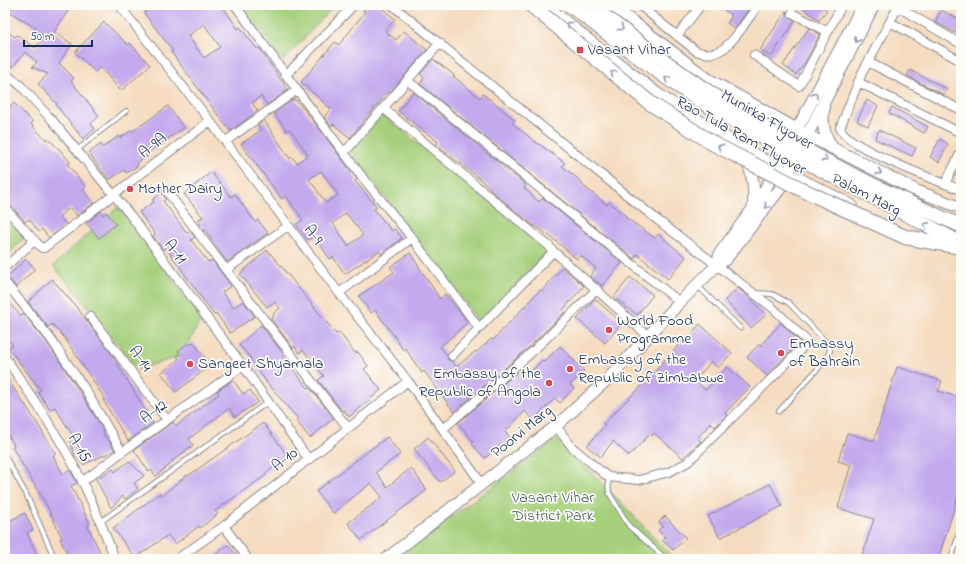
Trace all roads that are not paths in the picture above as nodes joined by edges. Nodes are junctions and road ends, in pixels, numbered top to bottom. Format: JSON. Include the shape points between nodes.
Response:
{"nodes":[{"id":1,"x":119,"y":5,"type":"edge"},
{"id":2,"x":235,"y":5,"type":"edge"},
{"id":3,"x":354,"y":5,"type":"edge"},
{"id":4,"x":392,"y":5,"type":"edge"},
{"id":5,"x":531,"y":5,"type":"edge"},
{"id":6,"x":545,"y":5,"type":"edge"},
{"id":7,"x":569,"y":5,"type":"edge"},
{"id":8,"x":590,"y":5,"type":"edge"},
{"id":9,"x":610,"y":5,"type":"edge"},
{"id":10,"x":639,"y":5,"type":"edge"},
{"id":11,"x":701,"y":5,"type":"edge"},
{"id":12,"x":758,"y":5,"type":"edge"},
{"id":13,"x":842,"y":5,"type":"edge"},
{"id":14,"x":898,"y":6,"type":"edge"},
{"id":15,"x":865,"y":7,"type":"edge"},
{"id":16,"x":792,"y":13,"type":"dead end"},
{"id":17,"x":890,"y":22,"type":"junction"},
{"id":18,"x":828,"y":32,"type":"junction"},
{"id":19,"x":677,"y":36,"type":"junction"},
{"id":20,"x":440,"y":43,"type":"junction"},
{"id":21,"x":961,"y":44,"type":"edge"},
{"id":22,"x":754,"y":55,"type":"dead end"},
{"id":23,"x":961,"y":61,"type":"edge"},
{"id":24,"x":868,"y":62,"type":"junction"},
{"id":25,"x":286,"y":75,"type":"junction"},
{"id":26,"x":6,"y":76,"type":"edge"},
{"id":27,"x":407,"y":80,"type":"junction"},
{"id":28,"x":858,"y":82,"type":"junction"},
{"id":29,"x":297,"y":90,"type":"junction"},
{"id":30,"x":733,"y":94,"type":"junction"},
{"id":31,"x":824,"y":104,"type":"junction"},
{"id":32,"x":383,"y":108,"type":"junction"},
{"id":33,"x":961,"y":110,"type":"edge"},
{"id":34,"x":126,"y":111,"type":"dead end"},
{"id":35,"x":806,"y":112,"type":"junction"},
{"id":36,"x":778,"y":119,"type":"junction"},
{"id":37,"x":210,"y":121,"type":"junction"},
{"id":38,"x":712,"y":128,"type":"junction"},
{"id":39,"x":796,"y":129,"type":"junction"},
{"id":40,"x":961,"y":133,"type":"edge"},
{"id":41,"x":807,"y":135,"type":"junction"},
{"id":42,"x":226,"y":141,"type":"junction"},
{"id":43,"x":737,"y":145,"type":"junction"},
{"id":44,"x":832,"y":148,"type":"junction"},
{"id":45,"x":77,"y":150,"type":"junction"},
{"id":46,"x":961,"y":152,"type":"edge"},
{"id":47,"x":344,"y":153,"type":"junction"},
{"id":48,"x":777,"y":167,"type":"junction"},
{"id":49,"x":788,"y":173,"type":"junction"},
{"id":50,"x":945,"y":184,"type":"junction"},
{"id":51,"x":166,"y":190,"type":"dead end"},
{"id":52,"x":961,"y":190,"type":"edge"},
{"id":53,"x":113,"y":194,"type":"junction"},
{"id":54,"x":5,"y":208,"type":"edge"},
{"id":55,"x":961,"y":208,"type":"edge"},
{"id":56,"x":753,"y":209,"type":"junction"},
{"id":57,"x":288,"y":226,"type":"junction"},
{"id":58,"x":961,"y":226,"type":"edge"},
{"id":59,"x":412,"y":238,"type":"junction"},
{"id":60,"x":35,"y":241,"type":"junction"},
{"id":61,"x":961,"y":243,"type":"edge"},
{"id":62,"x":961,"y":247,"type":"edge"},
{"id":63,"x":552,"y":250,"type":"junction"},
{"id":64,"x":961,"y":254,"type":"edge"},
{"id":65,"x":717,"y":265,"type":"junction"},
{"id":66,"x":5,"y":267,"type":"edge"},
{"id":67,"x":226,"y":270,"type":"junction"},
{"id":68,"x":5,"y":282,"type":"edge"},
{"id":69,"x":698,"y":285,"type":"junction"},
{"id":70,"x":596,"y":289,"type":"junction"},
{"id":71,"x":339,"y":293,"type":"junction"},
{"id":72,"x":754,"y":293,"type":"junction"},
{"id":73,"x":680,"y":302,"type":"junction"},
{"id":74,"x":90,"y":316,"type":"dead end"},
{"id":75,"x":479,"y":328,"type":"junction"},
{"id":76,"x":740,"y":328,"type":"dead end"},
{"id":77,"x":648,"y":336,"type":"junction"},
{"id":78,"x":452,"y":356,"type":"dead end"},
{"id":79,"x":5,"y":357,"type":"edge"},
{"id":80,"x":242,"y":366,"type":"junction"},
{"id":81,"x":408,"y":381,"type":"junction"},
{"id":82,"x":268,"y":402,"type":"junction"},
{"id":83,"x":779,"y":411,"type":"dead end"},
{"id":84,"x":167,"y":420,"type":"junction"},
{"id":85,"x":556,"y":426,"type":"junction"},
{"id":86,"x":348,"y":428,"type":"junction"},
{"id":87,"x":443,"y":429,"type":"junction"},
{"id":88,"x":122,"y":452,"type":"junction"},
{"id":89,"x":5,"y":456,"type":"edge"},
{"id":90,"x":309,"y":460,"type":"junction"},
{"id":91,"x":608,"y":477,"type":"junction"},
{"id":92,"x":82,"y":482,"type":"junction"},
{"id":93,"x":482,"y":484,"type":"junction"},
{"id":94,"x":100,"y":522,"type":"junction"},
{"id":95,"x":224,"y":526,"type":"junction"},
{"id":96,"x":959,"y":534,"type":"dead end"},
{"id":97,"x":55,"y":559,"type":"edge"},
{"id":98,"x":116,"y":559,"type":"edge"},
{"id":99,"x":178,"y":559,"type":"edge"},
{"id":100,"x":248,"y":559,"type":"edge"},
{"id":101,"x":386,"y":559,"type":"edge"},
{"id":102,"x":666,"y":559,"type":"edge"},
{"id":103,"x":951,"y":559,"type":"edge"}],
"edges":[{"from":1,"to":37,"type":"street","name":"A-9"},
{"from":2,"to":25,"type":"street"},
{"from":3,"to":25,"type":"street"},
{"from":4,"to":20,"type":"street"},
{"from":62,"to":5,"type":"highway","name":"Rao Tula Ram Flyover","one_way":true,"bridge":true,"via":[[905,237],[805,191],[714,144],[650,104]]},
{"from":38,"to":6,"type":"main road","name":"Palam Marg","one_way":true,"via":[[659,95]]},
{"from":61,"to":7,"type":"main road","name":"Munirka Flyover","one_way":true,"bridge":true,"via":[[843,183],[715,110],[661,75]]},
{"from":8,"to":58,"type":"main road","name":"Munirka Flyover","one_way":true,"bridge":true,"via":[[676,70],[721,99],[858,177]]},
{"from":9,"to":30,"type":"main road","name":"Palam Marg","via":[[708,79]]},
{"from":10,"to":19,"type":"street"},
{"from":11,"to":19,"type":"street"},
{"from":12,"to":19,"type":"street","via":[[729,46],[721,51],[712,54],[698,52]]},
{"from":13,"to":18,"type":"street"},
{"from":14,"to":17,"type":"street"},
{"from":14,"to":21,"type":"street"},
{"from":15,"to":31,"type":"main road","name":"Poorvi Marg","one_way":true},
{"from":35,"to":15,"type":"main road","name":"Poorvi Marg","one_way":true},
{"from":16,"to":18,"type":"street"},
{"from":17,"to":23,"type":"street"},
{"from":17,"to":24,"type":"street"},
{"from":18,"to":22,"type":"street","via":[[799,86]]},
{"from":20,"to":27,"type":"street"},
{"from":20,"to":65,"type":"street","via":[[660,222]]},
{"from":24,"to":28,"type":"street"},
{"from":24,"to":33,"type":"street"},
{"from":25,"to":29,"type":"street"},
{"from":26,"to":45,"type":"street","name":"A-11","via":[[20,85]]},
{"from":27,"to":32,"type":"street"},
{"from":27,"to":73,"type":"street"},
{"from":28,"to":40,"type":"street"},
{"from":28,"to":50,"type":"street","via":[[840,128],[842,132],[868,150]]},
{"from":29,"to":42,"type":"street"},
{"from":29,"to":47,"type":"street"},
{"from":30,"to":36,"type":"main road","name":"Palam Marg"},
{"from":30,"to":38,"type":"main road","via":[[740,104],[737,118],[724,129]]},
{"from":31,"to":41,"type":"main road","name":"Poorvi Marg"},
{"from":31,"to":44,"type":"main road","via":[[822,120]]},
{"from":32,"to":47,"type":"street"},
{"from":32,"to":63,"type":"street"},
{"from":34,"to":45,"type":"lane"},
{"from":35,"to":36,"type":"main road","via":[[791,120]]},
{"from":35,"to":39,"type":"main road","name":"Poorvi Marg"},
{"from":36,"to":39,"type":"main road","name":"Palam Marg"},
{"from":37,"to":42,"type":"street","name":"A-9"},
{"from":37,"to":53,"type":"street","name":"A-9A"},
{"from":38,"to":43,"type":"main road","name":"Palam Marg"},
{"from":39,"to":41,"type":"main road","name":"Palam Marg"},
{"from":39,"to":48,"type":"main road","name":"Poorvi Marg"},
{"from":41,"to":44,"type":"main road","name":"Palam Marg"},
{"from":41,"to":49,"type":"main road","name":"Poorvi Marg"},
{"from":42,"to":57,"type":"street","name":"A-9"},
{"from":43,"to":48,"type":"main road","name":"Palam Marg"},
{"from":43,"to":56,"type":"main road","via":[[751,171],[754,185]]},
{"from":44,"to":55,"type":"main road","name":"Palam Marg","one_way":true,"via":[[915,190]]},
{"from":45,"to":53,"type":"street","name":"A-11"},
{"from":46,"to":50,"type":"street"},
{"from":47,"to":59,"type":"street"},
{"from":48,"to":49,"type":"main road","name":"Palam Marg"},
{"from":48,"to":56,"type":"main road","name":"Poorvi Marg"},
{"from":49,"to":64,"type":"main road","name":"Palam Marg","via":[[896,228]]},
{"from":49,"to":65,"type":"main road","name":"Poorvi Marg","one_way":true,"via":[[769,204],[726,259]]},
{"from":50,"to":52,"type":"street"},
{"from":51,"to":67,"type":"street"},
{"from":53,"to":60,"type":"street","name":"A-9A","via":[[44,248]]},
{"from":53,"to":80,"type":"street","name":"A-11"},
{"from":54,"to":60,"type":"street"},
{"from":56,"to":65,"type":"main road","name":"Poorvi Marg","via":[[720,253]]},
{"from":57,"to":67,"type":"street"},
{"from":57,"to":71,"type":"street","name":"A-9"},
{"from":59,"to":71,"type":"street"},
{"from":59,"to":75,"type":"street"},
{"from":60,"to":66,"type":"street"},
{"from":63,"to":70,"type":"street"},
{"from":63,"to":75,"type":"street","via":[[551,254]]},
{"from":65,"to":69,"type":"main road","name":"Poorvi Marg"},
{"from":65,"to":72,"type":"street"},
{"from":67,"to":86,"type":"street"},
{"from":68,"to":88,"type":"street","via":[[41,326],[85,389]]},
{"from":69,"to":73,"type":"main road","name":"Poorvi Marg"},
{"from":69,"to":76,"type":"lane"},
{"from":70,"to":77,"type":"street"},
{"from":70,"to":87,"type":"street","via":[[531,353]]},
{"from":71,"to":81,"type":"street","name":"A-9"},
{"from":72,"to":83,"type":"lane","via":[[772,294],[789,303],[828,344],[830,351],[825,361]]},
{"from":72,"to":91,"type":"street","via":[[782,315],[808,342],[688,462],[669,472],[639,480]]},
{"from":73,"to":77,"type":"main road","name":"Poorvi Marg"},
{"from":74,"to":84,"type":"street","name":"A-14"},
{"from":75,"to":78,"type":"street"},
{"from":77,"to":85,"type":"main road","name":"Poorvi Marg","via":[[609,378]]},
{"from":79,"to":92,"type":"street","name":"A-15","via":[[32,395]]},
{"from":80,"to":82,"type":"street","name":"A-11"},
{"from":80,"to":84,"type":"street","name":"A-12"},
{"from":81,"to":86,"type":"street","name":"A-10"},
{"from":81,"to":87,"type":"street","name":"A-9"},
{"from":82,"to":90,"type":"street","name":"A-11"},
{"from":82,"to":94,"type":"lane"},
{"from":84,"to":88,"type":"street","name":"A-12"},
{"from":85,"to":91,"type":"street","via":[[572,447]]},
{"from":85,"to":93,"type":"main road","name":"Poorvi Marg"},
{"from":86,"to":90,"type":"street","name":"A-10"},
{"from":87,"to":93,"type":"street","name":"A-9"},
{"from":88,"to":92,"type":"street","name":"A-12"},
{"from":89,"to":97,"type":"lane","via":[[26,494]]},
{"from":90,"to":95,"type":"street","name":"A-10"},
{"from":91,"to":102,"type":"lane","via":[[609,492],[629,526]]},
{"from":92,"to":94,"type":"street","name":"A-15"},
{"from":93,"to":101,"type":"main road","name":"Poorvi Marg"},
{"from":94,"to":98,"type":"street","name":"A-15"},
{"from":95,"to":99,"type":"street","name":"A-10"},
{"from":95,"to":100,"type":"street"},
{"from":96,"to":103,"type":"lane"}]}
